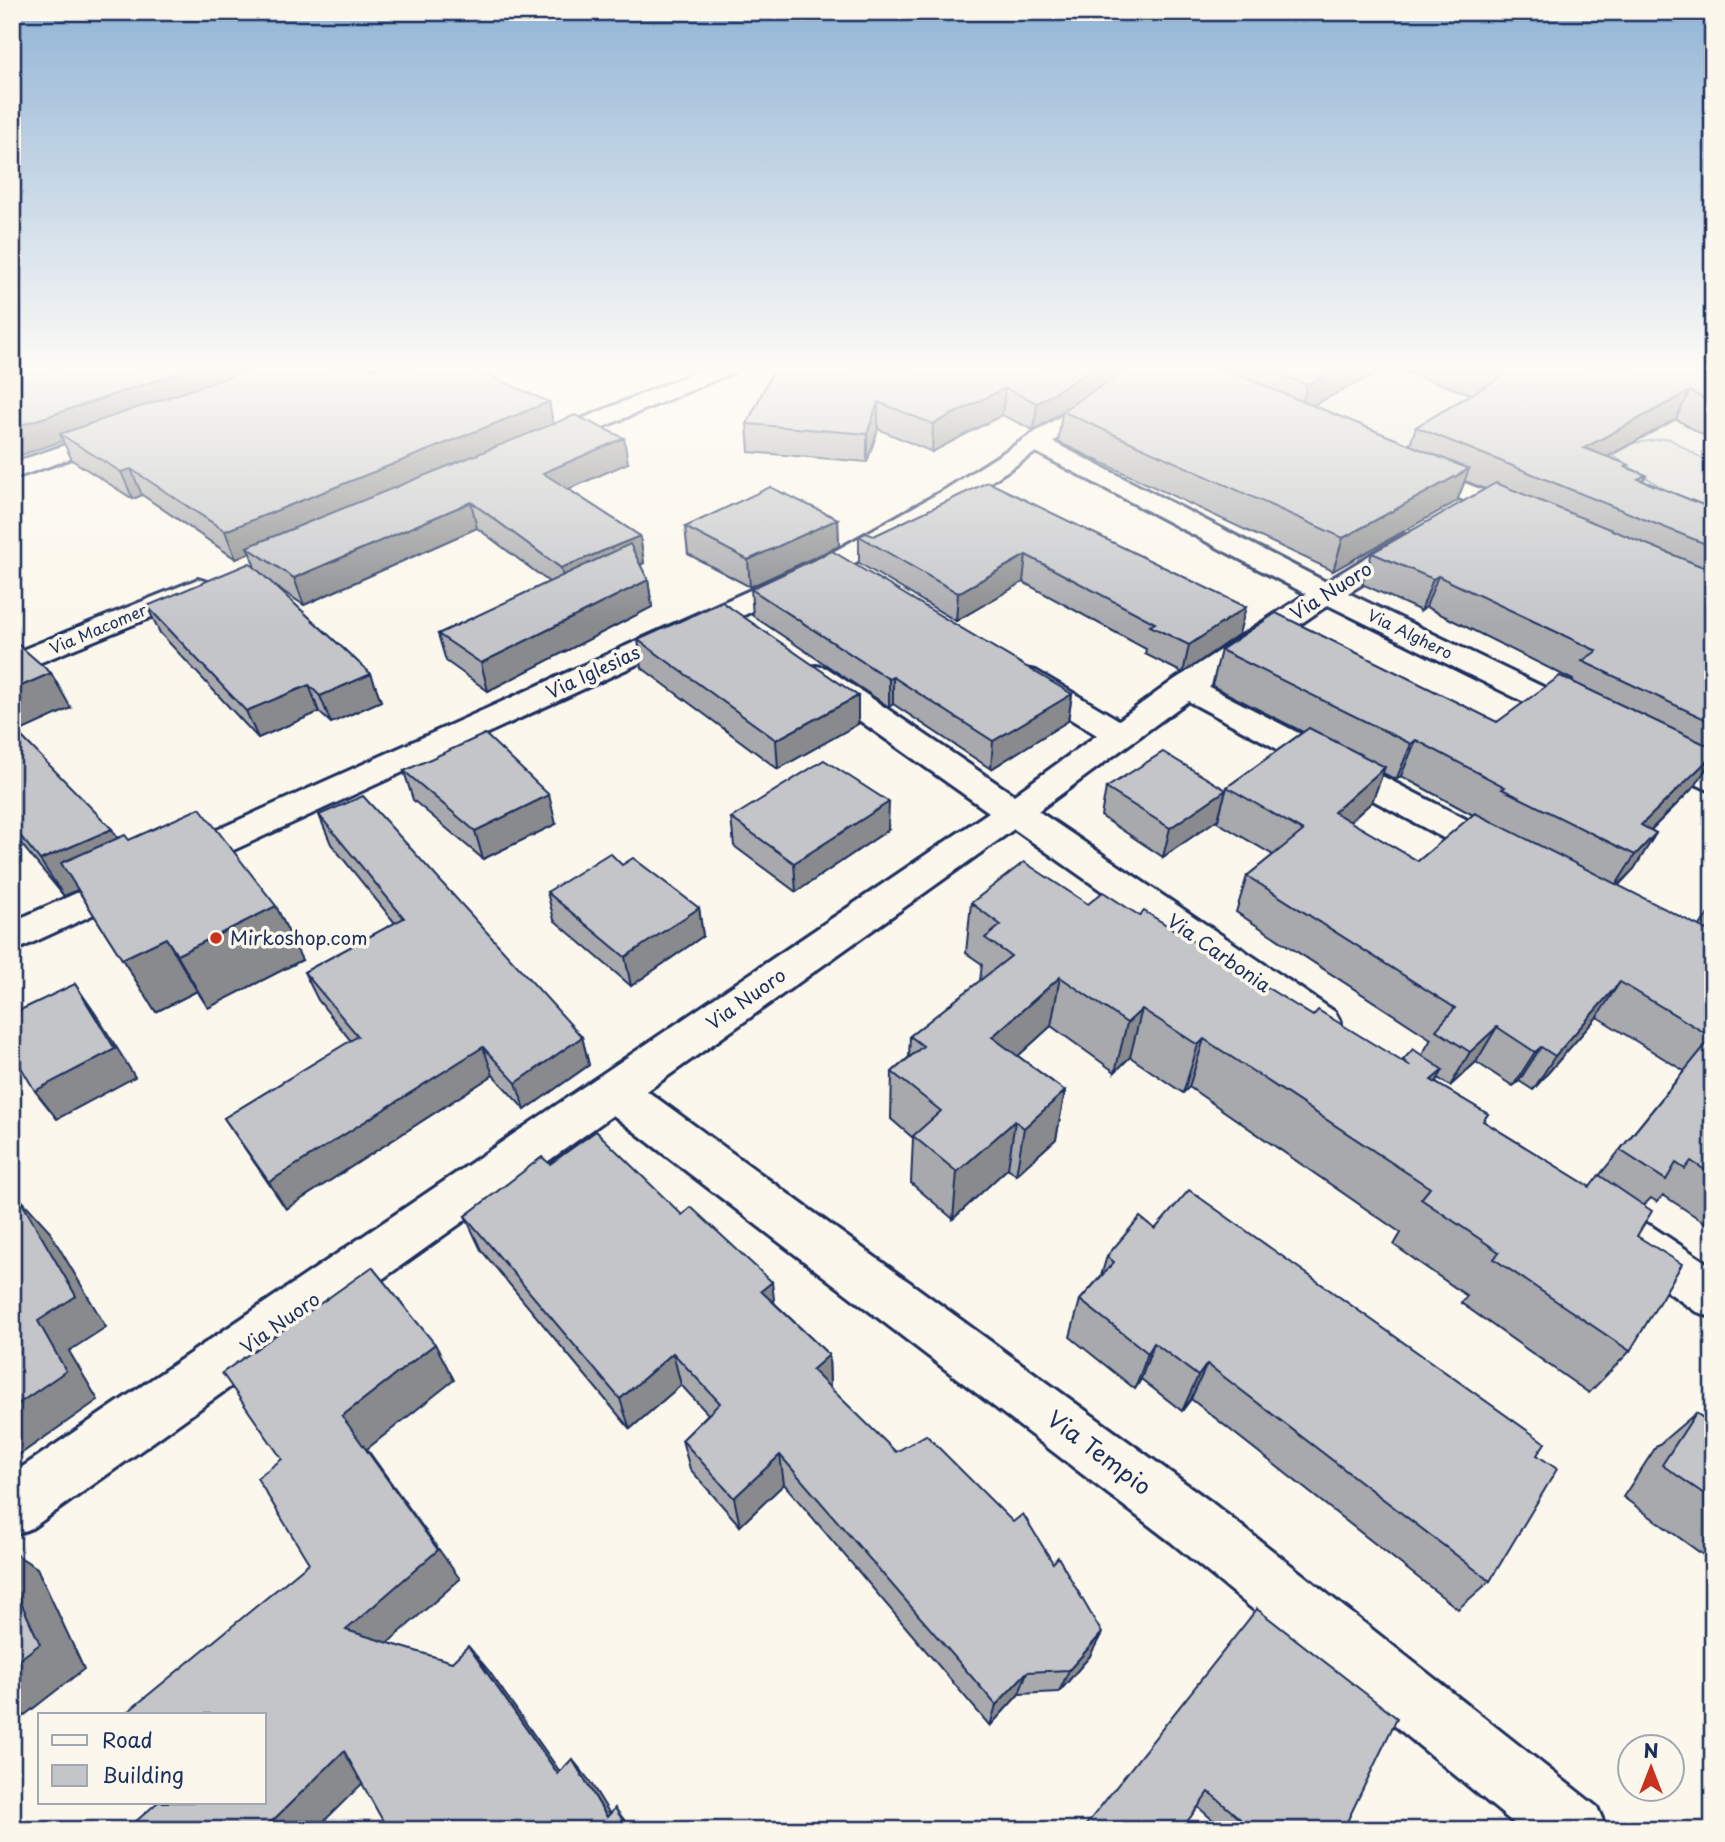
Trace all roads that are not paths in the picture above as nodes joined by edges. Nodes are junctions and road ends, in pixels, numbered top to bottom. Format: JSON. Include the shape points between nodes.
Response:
{"nodes":[{"id":1,"x":65,"y":453,"type":"edge"},
{"id":2,"x":1018,"y":453,"type":"edge"},
{"id":3,"x":1056,"y":453,"type":"edge"},
{"id":4,"x":1384,"y":457,"type":"edge"},
{"id":5,"x":12,"y":472,"type":"edge"},
{"id":6,"x":1485,"y":499,"type":"junction"},
{"id":7,"x":1548,"y":527,"type":"edge"},
{"id":8,"x":216,"y":580,"type":"edge"},
{"id":9,"x":1324,"y":592,"type":"junction"},
{"id":10,"x":724,"y":612,"type":"junction"},
{"id":11,"x":756,"y":634,"type":"edge"},
{"id":12,"x":790,"y":658,"type":"edge"},
{"id":13,"x":1002,"y":663,"type":"edge"},
{"id":14,"x":12,"y":665,"type":"edge"},
{"id":15,"x":1185,"y":687,"type":"junction"},
{"id":16,"x":1120,"y":735,"type":"junction"},
{"id":17,"x":1713,"y":781,"type":"edge"},
{"id":18,"x":1015,"y":812,"type":"junction"},
{"id":19,"x":1529,"y":867,"type":"edge"},
{"id":20,"x":12,"y":938,"type":"edge"},
{"id":21,"x":1357,"y":1048,"type":"edge"},
{"id":22,"x":614,"y":1091,"type":"junction"},
{"id":23,"x":1598,"y":1216,"type":"edge"},
{"id":24,"x":1713,"y":1295,"type":"edge"},
{"id":25,"x":12,"y":1508,"type":"edge"},
{"id":26,"x":1574,"y":1830,"type":"edge"}],
"edges":[{"from":1,"to":5,"type":"street"},
{"from":2,"to":10,"type":"street","name":"Via Iglesias","via":[[847,570]]},
{"from":3,"to":9,"type":"street","name":"Via Alghero"},
{"from":4,"to":6,"type":"street"},
{"from":6,"to":7,"type":"street"},
{"from":6,"to":9,"type":"street","name":"Via Nuoro"},
{"from":8,"to":14,"type":"street","name":"Via Macomer"},
{"from":9,"to":15,"type":"street","name":"Via Nuoro"},
{"from":9,"to":17,"type":"street","name":"Via Alghero"},
{"from":10,"to":11,"type":"street"},
{"from":10,"to":20,"type":"street","name":"Via Iglesias"},
{"from":12,"to":18,"type":"street","name":"Via Carbonia"},
{"from":13,"to":16,"type":"street"},
{"from":15,"to":16,"type":"street","name":"Via Nuoro"},
{"from":15,"to":19,"type":"street"},
{"from":16,"to":18,"type":"street","name":"Via Nuoro"},
{"from":18,"to":21,"type":"street","name":"Via Carbonia"},
{"from":18,"to":22,"type":"street","name":"Via Nuoro"},
{"from":22,"to":25,"type":"street","name":"Via Nuoro"},
{"from":22,"to":26,"type":"street","name":"Via Tempio","via":[[1191,1522]]},
{"from":23,"to":24,"type":"street"}]}
